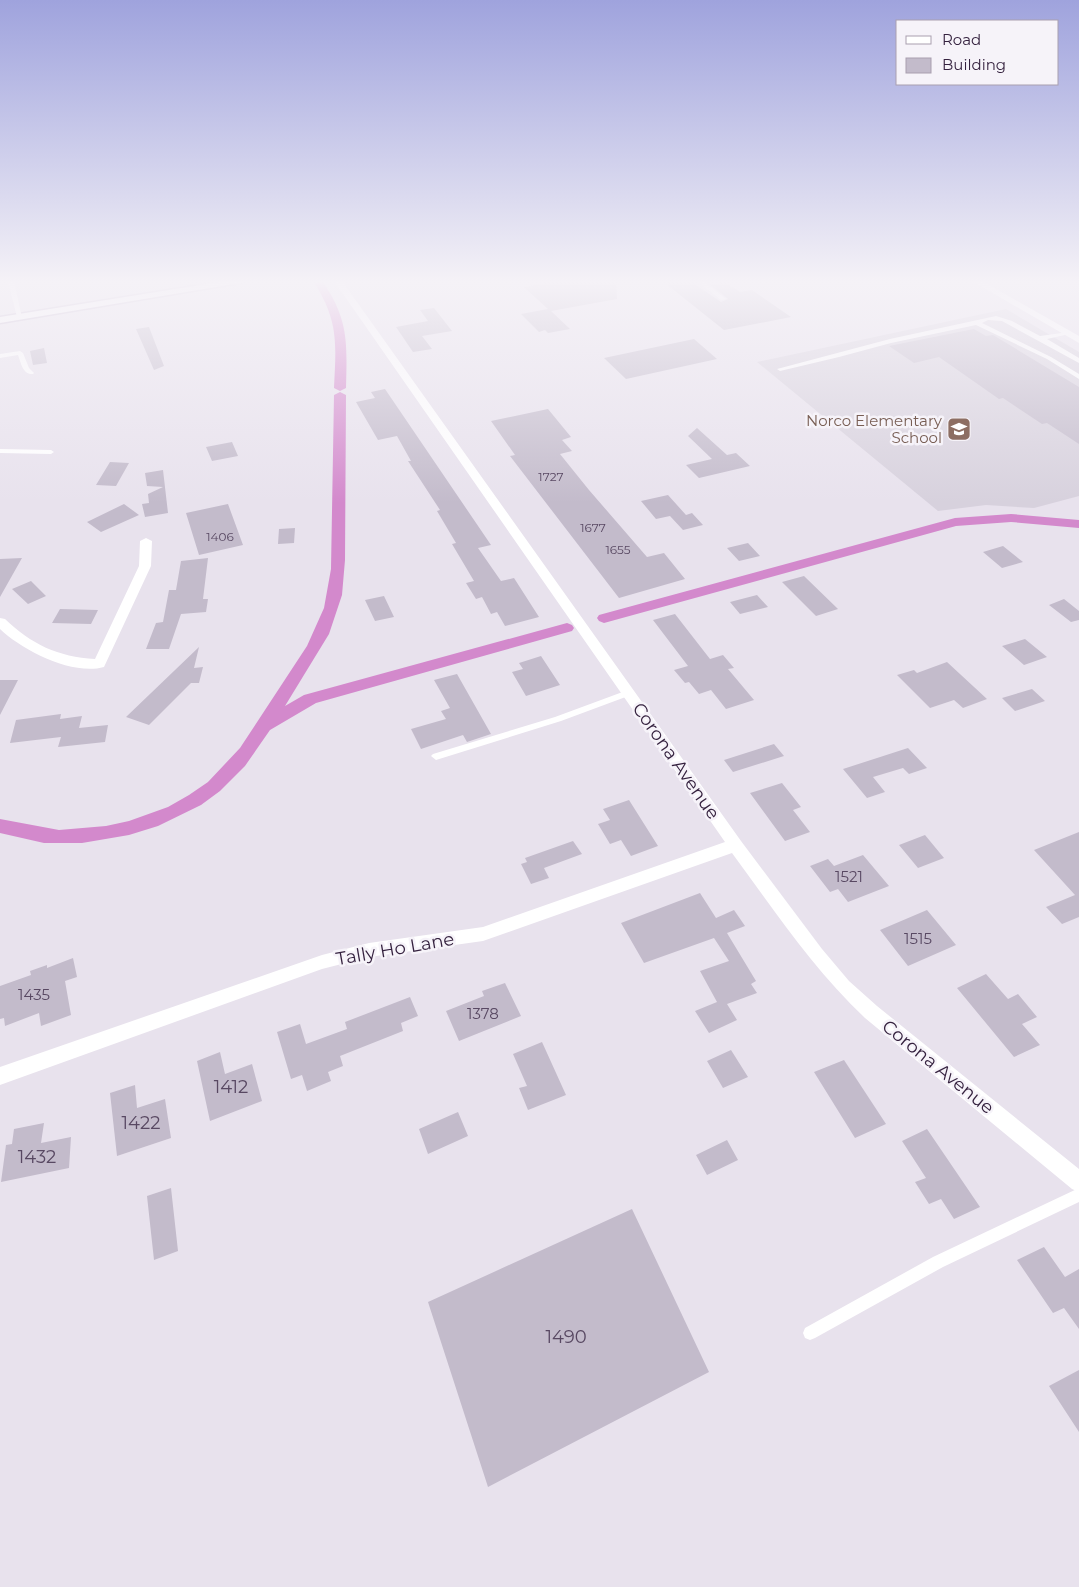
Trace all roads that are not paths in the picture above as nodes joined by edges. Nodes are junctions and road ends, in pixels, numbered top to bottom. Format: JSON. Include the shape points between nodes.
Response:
{"nodes":[{"id":1,"x":21,"y":355,"type":"edge"},
{"id":2,"x":390,"y":355,"type":"edge"},
{"id":3,"x":840,"y":355,"type":"edge"},
{"id":4,"x":1043,"y":355,"type":"edge"},
{"id":5,"x":780,"y":369,"type":"dead end"},
{"id":6,"x":31,"y":374,"type":"dead end"},
{"id":7,"x":1079,"y":377,"type":"edge"},
{"id":8,"x":0,"y":451,"type":"edge"},
{"id":9,"x":51,"y":452,"type":"dead end"},
{"id":10,"x":146,"y":541,"type":"dead end"},
{"id":11,"x":0,"y":622,"type":"edge"},
{"id":12,"x":628,"y":693,"type":"junction"},
{"id":13,"x":436,"y":756,"type":"dead end"},
{"id":14,"x":735,"y":845,"type":"junction"},
{"id":15,"x":0,"y":1076,"type":"edge"},
{"id":16,"x":1079,"y":1182,"type":"edge"},
{"id":17,"x":1079,"y":1195,"type":"edge"},
{"id":18,"x":810,"y":1333,"type":"dead end"}],
"edges":[{"from":1,"to":6,"type":"lane"},
{"from":2,"to":12,"type":"street","name":"Corona Avenue"},
{"from":3,"to":5,"type":"lane"},
{"from":4,"to":7,"type":"lane"},
{"from":8,"to":9,"type":"lane"},
{"from":10,"to":11,"type":"street","via":[[145,566],[99,664],[79,663],[32,649],[15,638]]},
{"from":12,"to":13,"type":"lane","via":[[558,719]]},
{"from":12,"to":14,"type":"street","name":"Corona Avenue"},
{"from":14,"to":15,"type":"street","name":"Tally Ho Lane","via":[[482,934],[368,950],[322,962]]},
{"from":14,"to":16,"type":"street","name":"Corona Avenue","via":[[843,986]]},
{"from":17,"to":18,"type":"lane","via":[[938,1262]]}]}
